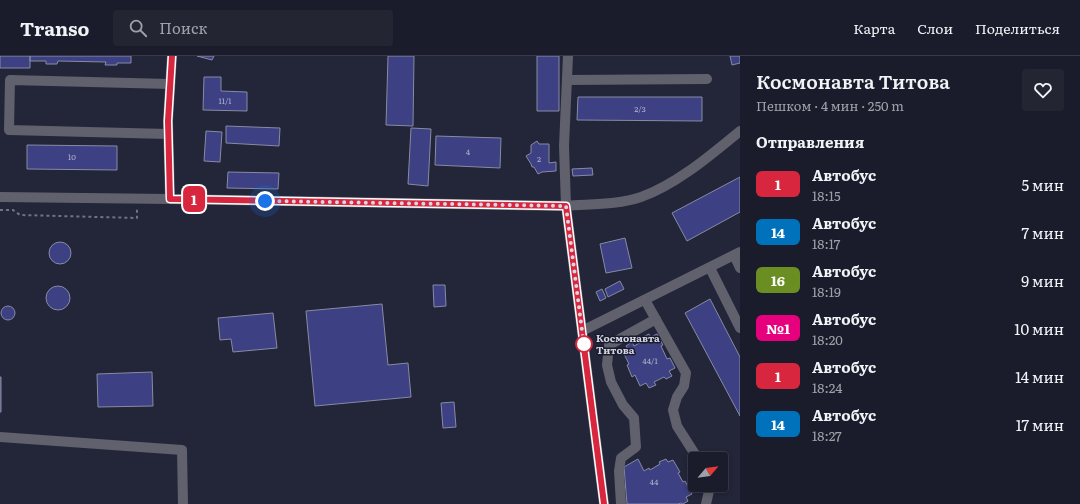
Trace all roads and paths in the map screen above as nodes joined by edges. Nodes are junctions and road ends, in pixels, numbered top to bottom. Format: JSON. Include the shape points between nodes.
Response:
{"nodes":[{"id":1,"x":172,"y":56,"type":"edge"},
{"id":2,"x":568,"y":56,"type":"edge"},
{"id":3,"x":707,"y":79,"type":"dead end"},
{"id":4,"x":567,"y":80,"type":"junction"},
{"id":5,"x":170,"y":84,"type":"junction"},
{"id":6,"x":740,"y":131,"type":"edge"},
{"id":7,"x":168,"y":134,"type":"junction"},
{"id":8,"x":0,"y":196,"type":"edge"},
{"id":9,"x":170,"y":199,"type":"junction"},
{"id":10,"x":566,"y":206,"type":"junction"},
{"id":11,"x":737,"y":254,"type":"edge"},
{"id":12,"x":710,"y":268,"type":"junction"},
{"id":13,"x":740,"y":268,"type":"edge"},
{"id":14,"x":645,"y":300,"type":"junction"},
{"id":15,"x":656,"y":319,"type":"junction"},
{"id":16,"x":740,"y":328,"type":"edge"},
{"id":17,"x":582,"y":330,"type":"junction"},
{"id":18,"x":0,"y":437,"type":"edge"},
{"id":19,"x":694,"y":452,"type":"edge"},
{"id":20,"x":709,"y":492,"type":"edge"},
{"id":21,"x":183,"y":504,"type":"edge"},
{"id":22,"x":604,"y":504,"type":"edge"},
{"id":23,"x":621,"y":504,"type":"edge"},
{"id":24,"x":706,"y":504,"type":"edge"}],
"edges":[{"from":1,"to":5,"type":"street"},
{"from":2,"to":4,"type":"street"},
{"from":3,"to":4,"type":"street"},
{"from":4,"to":10,"type":"street","via":[[564,146]]},
{"from":5,"to":7,"type":"street"},
{"from":5,"to":7,"type":"street","via":[[10,80],[9,130]]},
{"from":6,"to":10,"type":"street","via":[[675,181],[641,197],[613,203]]},
{"from":7,"to":9,"type":"street"},
{"from":8,"to":9,"type":"street"},
{"from":9,"to":10,"type":"street"},
{"from":10,"to":17,"type":"street"},
{"from":11,"to":12,"type":"street"},
{"from":11,"to":13,"type":"street"},
{"from":12,"to":14,"type":"street"},
{"from":12,"to":16,"type":"street"},
{"from":14,"to":15,"type":"street"},
{"from":14,"to":17,"type":"street"},
{"from":15,"to":19,"type":"street","via":[[686,372],[684,386],[673,410],[677,426]]},
{"from":15,"to":23,"type":"street","via":[[609,344],[607,365],[611,382],[623,405],[634,418],[636,447],[621,458],[619,471]]},
{"from":17,"to":22,"type":"street"},
{"from":18,"to":21,"type":"street","via":[[182,450]]},
{"from":20,"to":24,"type":"street"}]}
